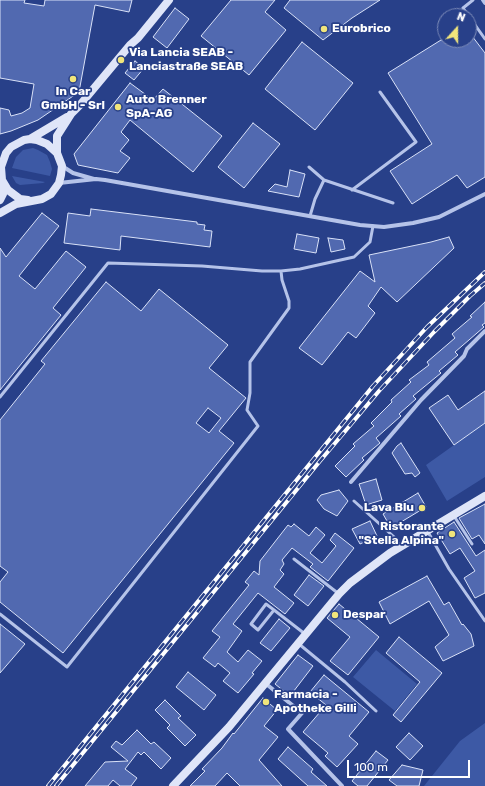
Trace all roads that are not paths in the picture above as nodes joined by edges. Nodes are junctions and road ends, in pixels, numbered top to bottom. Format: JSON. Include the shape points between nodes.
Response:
{"nodes":[{"id":1,"x":169,"y":0,"type":"edge"},
{"id":2,"x":473,"y":0,"type":"edge"},
{"id":3,"x":483,"y":0,"type":"edge"},
{"id":4,"x":485,"y":4,"type":"edge"},
{"id":5,"x":485,"y":39,"type":"edge"},
{"id":6,"x":380,"y":92,"type":"dead end"},
{"id":7,"x":71,"y":114,"type":"junction"},
{"id":8,"x":30,"y":139,"type":"junction"},
{"id":9,"x":11,"y":147,"type":"junction"},
{"id":10,"x":0,"y":148,"type":"edge"},
{"id":11,"x":57,"y":153,"type":"junction"},
{"id":12,"x":62,"y":166,"type":"junction"},
{"id":13,"x":0,"y":167,"type":"edge"},
{"id":14,"x":309,"y":167,"type":"dead end"},
{"id":15,"x":96,"y":179,"type":"junction"},
{"id":16,"x":324,"y":180,"type":"junction"},
{"id":17,"x":59,"y":183,"type":"junction"},
{"id":18,"x":4,"y":185,"type":"junction"},
{"id":19,"x":352,"y":190,"type":"junction"},
{"id":20,"x":485,"y":194,"type":"edge"},
{"id":21,"x":0,"y":200,"type":"edge"},
{"id":22,"x":28,"y":200,"type":"junction"},
{"id":23,"x":393,"y":203,"type":"dead end"},
{"id":24,"x":0,"y":213,"type":"edge"},
{"id":25,"x":310,"y":216,"type":"junction"},
{"id":26,"x":373,"y":226,"type":"junction"},
{"id":27,"x":281,"y":271,"type":"junction"},
{"id":28,"x":485,"y":331,"type":"edge"},
{"id":29,"x":0,"y":397,"type":"edge"},
{"id":30,"x":351,"y":482,"type":"dead end"},
{"id":31,"x":485,"y":496,"type":"edge"},
{"id":32,"x":354,"y":501,"type":"dead end"},
{"id":33,"x":453,"y":515,"type":"junction"},
{"id":34,"x":427,"y":530,"type":"junction"},
{"id":35,"x":472,"y":544,"type":"dead end"},
{"id":36,"x":401,"y":546,"type":"junction"},
{"id":37,"x":294,"y":559,"type":"dead end"},
{"id":38,"x":339,"y":594,"type":"junction"},
{"id":39,"x":274,"y":610,"type":"junction"},
{"id":40,"x":0,"y":614,"type":"edge"},
{"id":41,"x":485,"y":622,"type":"edge"},
{"id":42,"x":305,"y":634,"type":"junction"},
{"id":43,"x":298,"y":643,"type":"junction"},
{"id":44,"x":265,"y":683,"type":"junction"},
{"id":45,"x":376,"y":711,"type":"dead end"},
{"id":46,"x":173,"y":786,"type":"edge"},
{"id":47,"x":342,"y":786,"type":"edge"}],
"edges":[{"from":1,"to":7,"type":"main road"},
{"from":2,"to":5,"type":"lane","via":[[463,8]]},
{"from":3,"to":4,"type":"street"},
{"from":6,"to":19,"type":"lane","via":[[416,142]]},
{"from":7,"to":8,"type":"main road"},
{"from":7,"to":11,"type":"main road","via":[[56,136]]},
{"from":8,"to":9,"type":"main road"},
{"from":8,"to":11,"type":"main road","via":[[47,144]]},
{"from":9,"to":10,"type":"main road"},
{"from":9,"to":13,"type":"main road"},
{"from":11,"to":12,"type":"main road"},
{"from":12,"to":15,"type":"street","via":[[73,173]]},
{"from":12,"to":17,"type":"main road"},
{"from":13,"to":18,"type":"main road"},
{"from":14,"to":16,"type":"lane"},
{"from":15,"to":17,"type":"street"},
{"from":15,"to":25,"type":"street"},
{"from":16,"to":19,"type":"lane"},
{"from":16,"to":25,"type":"lane"},
{"from":17,"to":22,"type":"main road","via":[[51,194],[42,199]]},
{"from":18,"to":21,"type":"main road"},
{"from":18,"to":22,"type":"main road","via":[[13,195]]},
{"from":19,"to":23,"type":"lane"},
{"from":20,"to":26,"type":"street","via":[[439,217],[384,227]]},
{"from":22,"to":24,"type":"main road"},
{"from":25,"to":26,"type":"street"},
{"from":26,"to":27,"type":"lane","via":[[370,242],[354,257]]},
{"from":27,"to":29,"type":"lane","via":[[108,263]]},
{"from":27,"to":40,"type":"lane","via":[[289,308],[250,362],[247,410],[258,426],[67,667]]},
{"from":28,"to":30,"type":"street","via":[[416,405]]},
{"from":31,"to":33,"type":"main road"},
{"from":32,"to":36,"type":"lane"},
{"from":33,"to":34,"type":"main road"},
{"from":33,"to":35,"type":"lane"},
{"from":34,"to":36,"type":"main road"},
{"from":34,"to":41,"type":"lane"},
{"from":36,"to":38,"type":"main road","via":[[361,574]]},
{"from":37,"to":38,"type":"lane"},
{"from":38,"to":42,"type":"main road"},
{"from":39,"to":39,"type":"lane","via":[[266,604],[250,624],[258,630]]},
{"from":39,"to":42,"type":"lane"},
{"from":42,"to":43,"type":"main road"},
{"from":43,"to":44,"type":"main road"},
{"from":43,"to":45,"type":"lane"},
{"from":44,"to":46,"type":"main road","via":[[229,727]]},
{"from":44,"to":47,"type":"street","via":[[302,713],[288,729]]}]}
